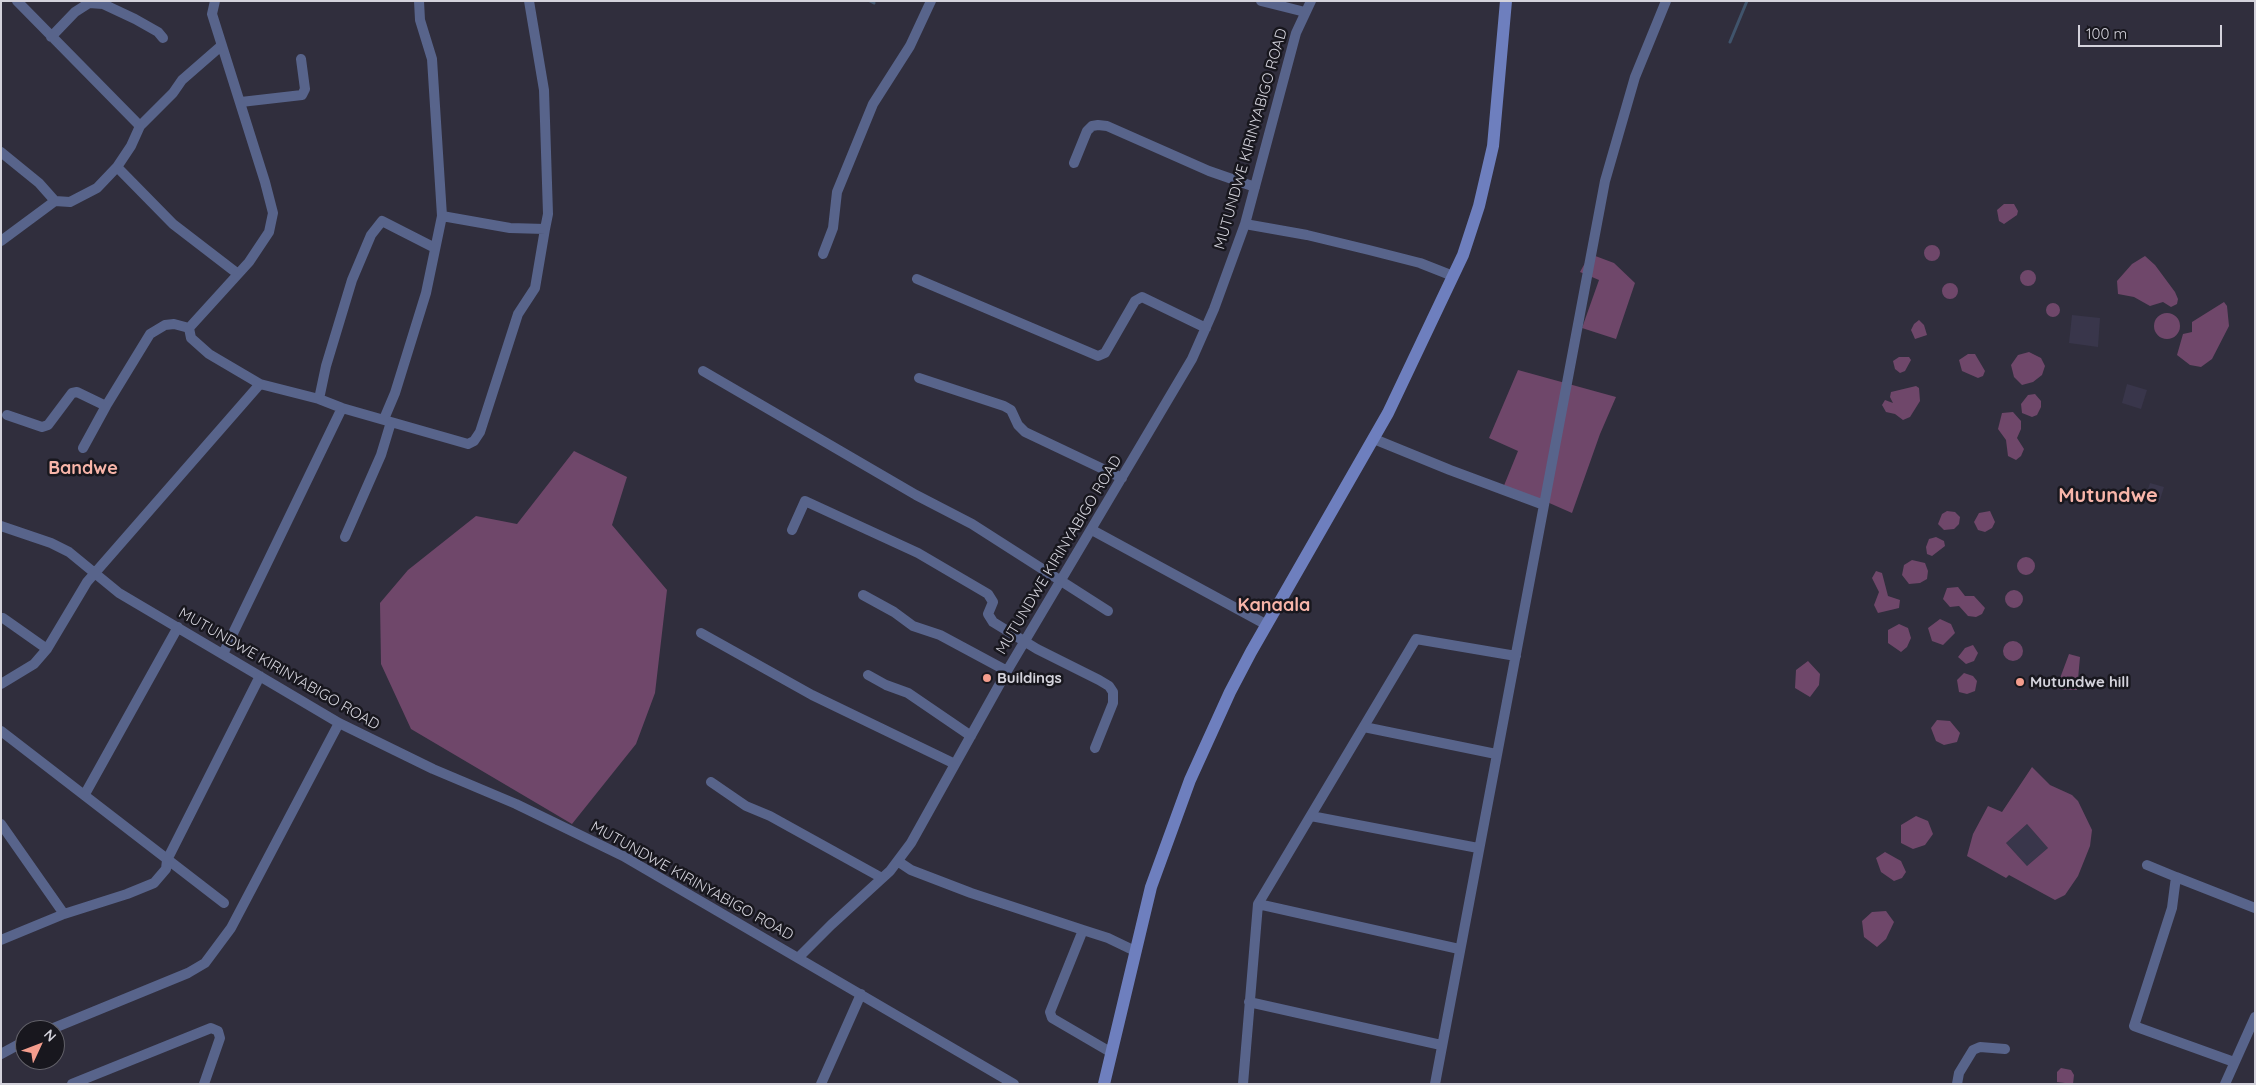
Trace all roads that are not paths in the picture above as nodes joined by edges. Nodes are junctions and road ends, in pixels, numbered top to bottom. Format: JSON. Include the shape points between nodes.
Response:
{"nodes":[{"id":1,"x":17,"y":1,"type":"edge"},
{"id":2,"x":419,"y":1,"type":"edge"},
{"id":3,"x":529,"y":1,"type":"edge"},
{"id":4,"x":931,"y":1,"type":"edge"},
{"id":5,"x":1261,"y":1,"type":"edge"},
{"id":6,"x":1311,"y":1,"type":"edge"},
{"id":7,"x":1506,"y":1,"type":"edge"},
{"id":8,"x":1666,"y":1,"type":"edge"},
{"id":9,"x":213,"y":2,"type":"edge"},
{"id":10,"x":1305,"y":12,"type":"junction"},
{"id":11,"x":51,"y":37,"type":"junction"},
{"id":12,"x":163,"y":38,"type":"dead end"},
{"id":13,"x":221,"y":46,"type":"junction"},
{"id":14,"x":301,"y":58,"type":"dead end"},
{"id":15,"x":240,"y":102,"type":"junction"},
{"id":16,"x":140,"y":126,"type":"junction"},
{"id":17,"x":1,"y":152,"type":"edge"},
{"id":18,"x":1074,"y":163,"type":"dead end"},
{"id":19,"x":117,"y":167,"type":"junction"},
{"id":20,"x":1255,"y":187,"type":"junction"},
{"id":21,"x":55,"y":201,"type":"junction"},
{"id":22,"x":442,"y":216,"type":"junction"},
{"id":23,"x":1246,"y":224,"type":"junction"},
{"id":24,"x":544,"y":229,"type":"junction"},
{"id":25,"x":1,"y":241,"type":"edge"},
{"id":26,"x":435,"y":248,"type":"junction"},
{"id":27,"x":822,"y":254,"type":"dead end"},
{"id":28,"x":238,"y":274,"type":"junction"},
{"id":29,"x":1453,"y":276,"type":"junction"},
{"id":30,"x":916,"y":279,"type":"dead end"},
{"id":31,"x":189,"y":328,"type":"junction"},
{"id":32,"x":1206,"y":328,"type":"junction"},
{"id":33,"x":703,"y":372,"type":"dead end"},
{"id":34,"x":919,"y":378,"type":"dead end"},
{"id":35,"x":260,"y":384,"type":"junction"},
{"id":36,"x":319,"y":399,"type":"junction"},
{"id":37,"x":106,"y":406,"type":"junction"},
{"id":38,"x":342,"y":408,"type":"junction"},
{"id":39,"x":7,"y":415,"type":"dead end"},
{"id":40,"x":387,"y":421,"type":"junction"},
{"id":41,"x":1374,"y":438,"type":"junction"},
{"id":42,"x":83,"y":448,"type":"dead end"},
{"id":43,"x":1122,"y":478,"type":"junction"},
{"id":44,"x":1544,"y":505,"type":"junction"},
{"id":45,"x":1,"y":526,"type":"edge"},
{"id":46,"x":792,"y":530,"type":"dead end"},
{"id":47,"x":1092,"y":530,"type":"junction"},
{"id":48,"x":344,"y":537,"type":"dead end"},
{"id":49,"x":94,"y":573,"type":"junction"},
{"id":50,"x":1061,"y":582,"type":"junction"},
{"id":51,"x":863,"y":595,"type":"dead end"},
{"id":52,"x":1108,"y":611,"type":"dead end"},
{"id":53,"x":3,"y":618,"type":"dead end"},
{"id":54,"x":1267,"y":625,"type":"junction"},
{"id":55,"x":178,"y":627,"type":"junction"},
{"id":56,"x":701,"y":633,"type":"dead end"},
{"id":57,"x":1026,"y":642,"type":"junction"},
{"id":58,"x":47,"y":650,"type":"junction"},
{"id":59,"x":223,"y":654,"type":"junction"},
{"id":60,"x":1516,"y":656,"type":"junction"},
{"id":61,"x":1007,"y":671,"type":"junction"},
{"id":62,"x":868,"y":675,"type":"dead end"},
{"id":63,"x":260,"y":676,"type":"junction"},
{"id":64,"x":1,"y":684,"type":"edge"},
{"id":65,"x":338,"y":724,"type":"junction"},
{"id":66,"x":1364,"y":727,"type":"junction"},
{"id":67,"x":1,"y":730,"type":"edge"},
{"id":68,"x":971,"y":736,"type":"junction"},
{"id":69,"x":1095,"y":748,"type":"dead end"},
{"id":70,"x":1496,"y":754,"type":"junction"},
{"id":71,"x":955,"y":764,"type":"junction"},
{"id":72,"x":711,"y":782,"type":"dead end"},
{"id":73,"x":85,"y":794,"type":"junction"},
{"id":74,"x":1311,"y":816,"type":"junction"},
{"id":75,"x":1,"y":824,"type":"edge"},
{"id":76,"x":1478,"y":848,"type":"junction"},
{"id":77,"x":167,"y":860,"type":"junction"},
{"id":78,"x":899,"y":862,"type":"junction"},
{"id":79,"x":2147,"y":865,"type":"dead end"},
{"id":80,"x":2176,"y":876,"type":"junction"},
{"id":81,"x":882,"y":878,"type":"junction"},
{"id":82,"x":224,"y":903,"type":"dead end"},
{"id":83,"x":1258,"y":904,"type":"junction"},
{"id":84,"x":2255,"y":908,"type":"edge"},
{"id":85,"x":64,"y":914,"type":"junction"},
{"id":86,"x":1082,"y":930,"type":"junction"},
{"id":87,"x":1,"y":940,"type":"edge"},
{"id":88,"x":1459,"y":949,"type":"junction"},
{"id":89,"x":1134,"y":951,"type":"junction"},
{"id":90,"x":799,"y":957,"type":"junction"},
{"id":91,"x":861,"y":994,"type":"junction"},
{"id":92,"x":1249,"y":1002,"type":"junction"},
{"id":93,"x":2255,"y":1017,"type":"edge"},
{"id":94,"x":65,"y":1024,"type":"edge"},
{"id":95,"x":1441,"y":1045,"type":"junction"},
{"id":96,"x":15,"y":1046,"type":"edge"},
{"id":97,"x":2004,"y":1049,"type":"dead end"},
{"id":98,"x":1112,"y":1053,"type":"junction"},
{"id":99,"x":1,"y":1054,"type":"edge"},
{"id":100,"x":2234,"y":1062,"type":"junction"},
{"id":101,"x":1958,"y":1078,"type":"edge"},
{"id":102,"x":72,"y":1084,"type":"edge"},
{"id":103,"x":204,"y":1084,"type":"edge"},
{"id":104,"x":821,"y":1084,"type":"edge"},
{"id":105,"x":1014,"y":1084,"type":"edge"},
{"id":106,"x":1104,"y":1084,"type":"edge"},
{"id":107,"x":1243,"y":1084,"type":"edge"},
{"id":108,"x":1435,"y":1084,"type":"edge"},
{"id":109,"x":1949,"y":1084,"type":"edge"},
{"id":110,"x":2225,"y":1084,"type":"edge"}],
"edges":[{"from":1,"to":11,"type":"street"},
{"from":2,"to":22,"type":"street","via":[[420,20],[432,59]]},
{"from":3,"to":24,"type":"street","via":[[544,90],[548,214]]},
{"from":4,"to":27,"type":"street","via":[[910,46],[873,104],[837,192],[833,228]]},
{"from":5,"to":10,"type":"street"},
{"from":6,"to":10,"type":"street","name":"MUTUNDWE KIRINYABIGO ROAD"},
{"from":7,"to":29,"type":"street","via":[[1493,146],[1479,206]]},
{"from":8,"to":44,"type":"street","via":[[1635,77],[1606,181]]},
{"from":9,"to":13,"type":"street","via":[[212,14]]},
{"from":10,"to":20,"type":"street","name":"MUTUNDWE KIRINYABIGO ROAD","via":[[1296,33]]},
{"from":11,"to":12,"type":"street","via":[[75,12],[89,4],[104,4],[158,32]]},
{"from":11,"to":16,"type":"street"},
{"from":13,"to":15,"type":"street"},
{"from":13,"to":16,"type":"street","via":[[182,80]]},
{"from":14,"to":15,"type":"street","via":[[305,90],[302,95]]},
{"from":15,"to":28,"type":"street","via":[[273,214],[269,232]]},
{"from":16,"to":19,"type":"street"},
{"from":17,"to":21,"type":"street","via":[[39,183]]},
{"from":18,"to":20,"type":"street","via":[[1087,131],[1092,126],[1107,126],[1209,171]]},
{"from":19,"to":21,"type":"street","via":[[90,192],[70,202]]},
{"from":19,"to":28,"type":"street","via":[[173,224]]},
{"from":20,"to":23,"type":"street","name":"MUTUNDWE KIRINYABIGO ROAD"},
{"from":21,"to":25,"type":"street"},
{"from":22,"to":24,"type":"street","via":[[510,228]]},
{"from":22,"to":26,"type":"street"},
{"from":23,"to":29,"type":"street","via":[[1369,250],[1420,263]]},
{"from":23,"to":32,"type":"street","name":"MUTUNDWE KIRINYABIGO ROAD"},
{"from":24,"to":40,"type":"street","via":[[535,288],[518,314],[486,417],[474,441],[459,443]]},
{"from":26,"to":36,"type":"street","via":[[382,221],[372,235],[352,280]]},
{"from":26,"to":40,"type":"street","via":[[426,293]]},
{"from":28,"to":31,"type":"street"},
{"from":29,"to":41,"type":"street"},
{"from":30,"to":32,"type":"street","via":[[1098,356],[1105,353],[1135,301],[1142,297]]},
{"from":31,"to":35,"type":"street","via":[[191,338],[209,354]]},
{"from":31,"to":37,"type":"street","via":[[165,324],[150,334]]},
{"from":32,"to":43,"type":"street","name":"MUTUNDWE KIRINYABIGO ROAD"},
{"from":33,"to":50,"type":"street","via":[[908,491],[972,524]]},
{"from":34,"to":43,"type":"street","via":[[1004,406],[1011,410],[1025,432]]},
{"from":35,"to":36,"type":"street"},
{"from":35,"to":49,"type":"street"},
{"from":36,"to":38,"type":"street"},
{"from":37,"to":39,"type":"street","via":[[77,392],[72,393],[48,425],[42,427]]},
{"from":37,"to":42,"type":"street"},
{"from":38,"to":40,"type":"street"},
{"from":38,"to":59,"type":"street"},
{"from":40,"to":48,"type":"street","via":[[381,455]]},
{"from":41,"to":44,"type":"street"},
{"from":41,"to":54,"type":"street"},
{"from":43,"to":47,"type":"street","name":"MUTUNDWE KIRINYABIGO ROAD"},
{"from":44,"to":60,"type":"street"},
{"from":45,"to":49,"type":"street","name":"MUTUNDWE KIRINYABIGO ROAD","via":[[69,552]]},
{"from":46,"to":57,"type":"street","via":[[805,502],[884,536],[988,594],[993,602],[989,618]]},
{"from":47,"to":50,"type":"street","name":"MUTUNDWE KIRINYABIGO ROAD"},
{"from":47,"to":54,"type":"street"},
{"from":49,"to":55,"type":"street","name":"MUTUNDWE KIRINYABIGO ROAD","via":[[119,593]]},
{"from":49,"to":58,"type":"street"},
{"from":50,"to":52,"type":"street"},
{"from":50,"to":57,"type":"street","name":"MUTUNDWE KIRINYABIGO ROAD"},
{"from":51,"to":61,"type":"street","via":[[914,626],[940,635]]},
{"from":53,"to":58,"type":"street"},
{"from":54,"to":89,"type":"street","via":[[1230,692],[1190,780],[1151,887]]},
{"from":55,"to":59,"type":"street","name":"MUTUNDWE KIRINYABIGO ROAD"},
{"from":55,"to":73,"type":"street"},
{"from":56,"to":71,"type":"street","via":[[812,695]]},
{"from":57,"to":61,"type":"street","name":"MUTUNDWE KIRINYABIGO ROAD"},
{"from":57,"to":69,"type":"street","via":[[1099,680],[1113,692],[1113,703]]},
{"from":58,"to":64,"type":"street","via":[[34,664]]},
{"from":59,"to":63,"type":"street","name":"MUTUNDWE KIRINYABIGO ROAD"},
{"from":60,"to":66,"type":"street","via":[[1416,638]]},
{"from":60,"to":70,"type":"street"},
{"from":61,"to":68,"type":"street","name":"MUTUNDWE KIRINYABIGO ROAD"},
{"from":62,"to":68,"type":"street","via":[[908,693]]},
{"from":63,"to":65,"type":"street","name":"MUTUNDWE KIRINYABIGO ROAD"},
{"from":63,"to":77,"type":"street"},
{"from":65,"to":90,"type":"street","name":"MUTUNDWE KIRINYABIGO ROAD","via":[[623,856]]},
{"from":65,"to":94,"type":"street","via":[[232,928],[205,963],[188,974]]},
{"from":66,"to":70,"type":"street"},
{"from":66,"to":74,"type":"street"},
{"from":67,"to":73,"type":"street"},
{"from":68,"to":71,"type":"street","name":"MUTUNDWE KIRINYABIGO ROAD"},
{"from":70,"to":76,"type":"street"},
{"from":71,"to":78,"type":"street","name":"MUTUNDWE KIRINYABIGO ROAD"},
{"from":72,"to":81,"type":"street","via":[[746,806]]},
{"from":73,"to":77,"type":"street"},
{"from":74,"to":76,"type":"street"},
{"from":74,"to":83,"type":"street"},
{"from":75,"to":85,"type":"street"},
{"from":76,"to":88,"type":"street"},
{"from":77,"to":82,"type":"street"},
{"from":77,"to":85,"type":"street","via":[[166,869],[154,883]]},
{"from":78,"to":81,"type":"street","name":"MUTUNDWE KIRINYABIGO ROAD"},
{"from":78,"to":86,"type":"street","via":[[911,870],[971,893]]},
{"from":79,"to":80,"type":"street"},
{"from":80,"to":84,"type":"street"},
{"from":80,"to":100,"type":"street","via":[[2172,908],[2134,1026]]},
{"from":81,"to":90,"type":"street","name":"MUTUNDWE KIRINYABIGO ROAD"},
{"from":83,"to":88,"type":"street"},
{"from":83,"to":92,"type":"street"},
{"from":85,"to":87,"type":"street"},
{"from":86,"to":89,"type":"street"},
{"from":86,"to":98,"type":"street","via":[[1051,1016]]},
{"from":88,"to":95,"type":"street"},
{"from":89,"to":98,"type":"street"},
{"from":90,"to":91,"type":"street"},
{"from":91,"to":104,"type":"street"},
{"from":91,"to":105,"type":"street"},
{"from":92,"to":95,"type":"street"},
{"from":92,"to":107,"type":"street"},
{"from":93,"to":100,"type":"street"},
{"from":95,"to":108,"type":"street"},
{"from":96,"to":99,"type":"street"},
{"from":97,"to":101,"type":"street","via":[[1980,1047],[1973,1050]]},
{"from":98,"to":106,"type":"street"},
{"from":100,"to":110,"type":"street"},
{"from":101,"to":109,"type":"street"},
{"from":102,"to":103,"type":"street","via":[[211,1028],[218,1032],[220,1038]]}]}
